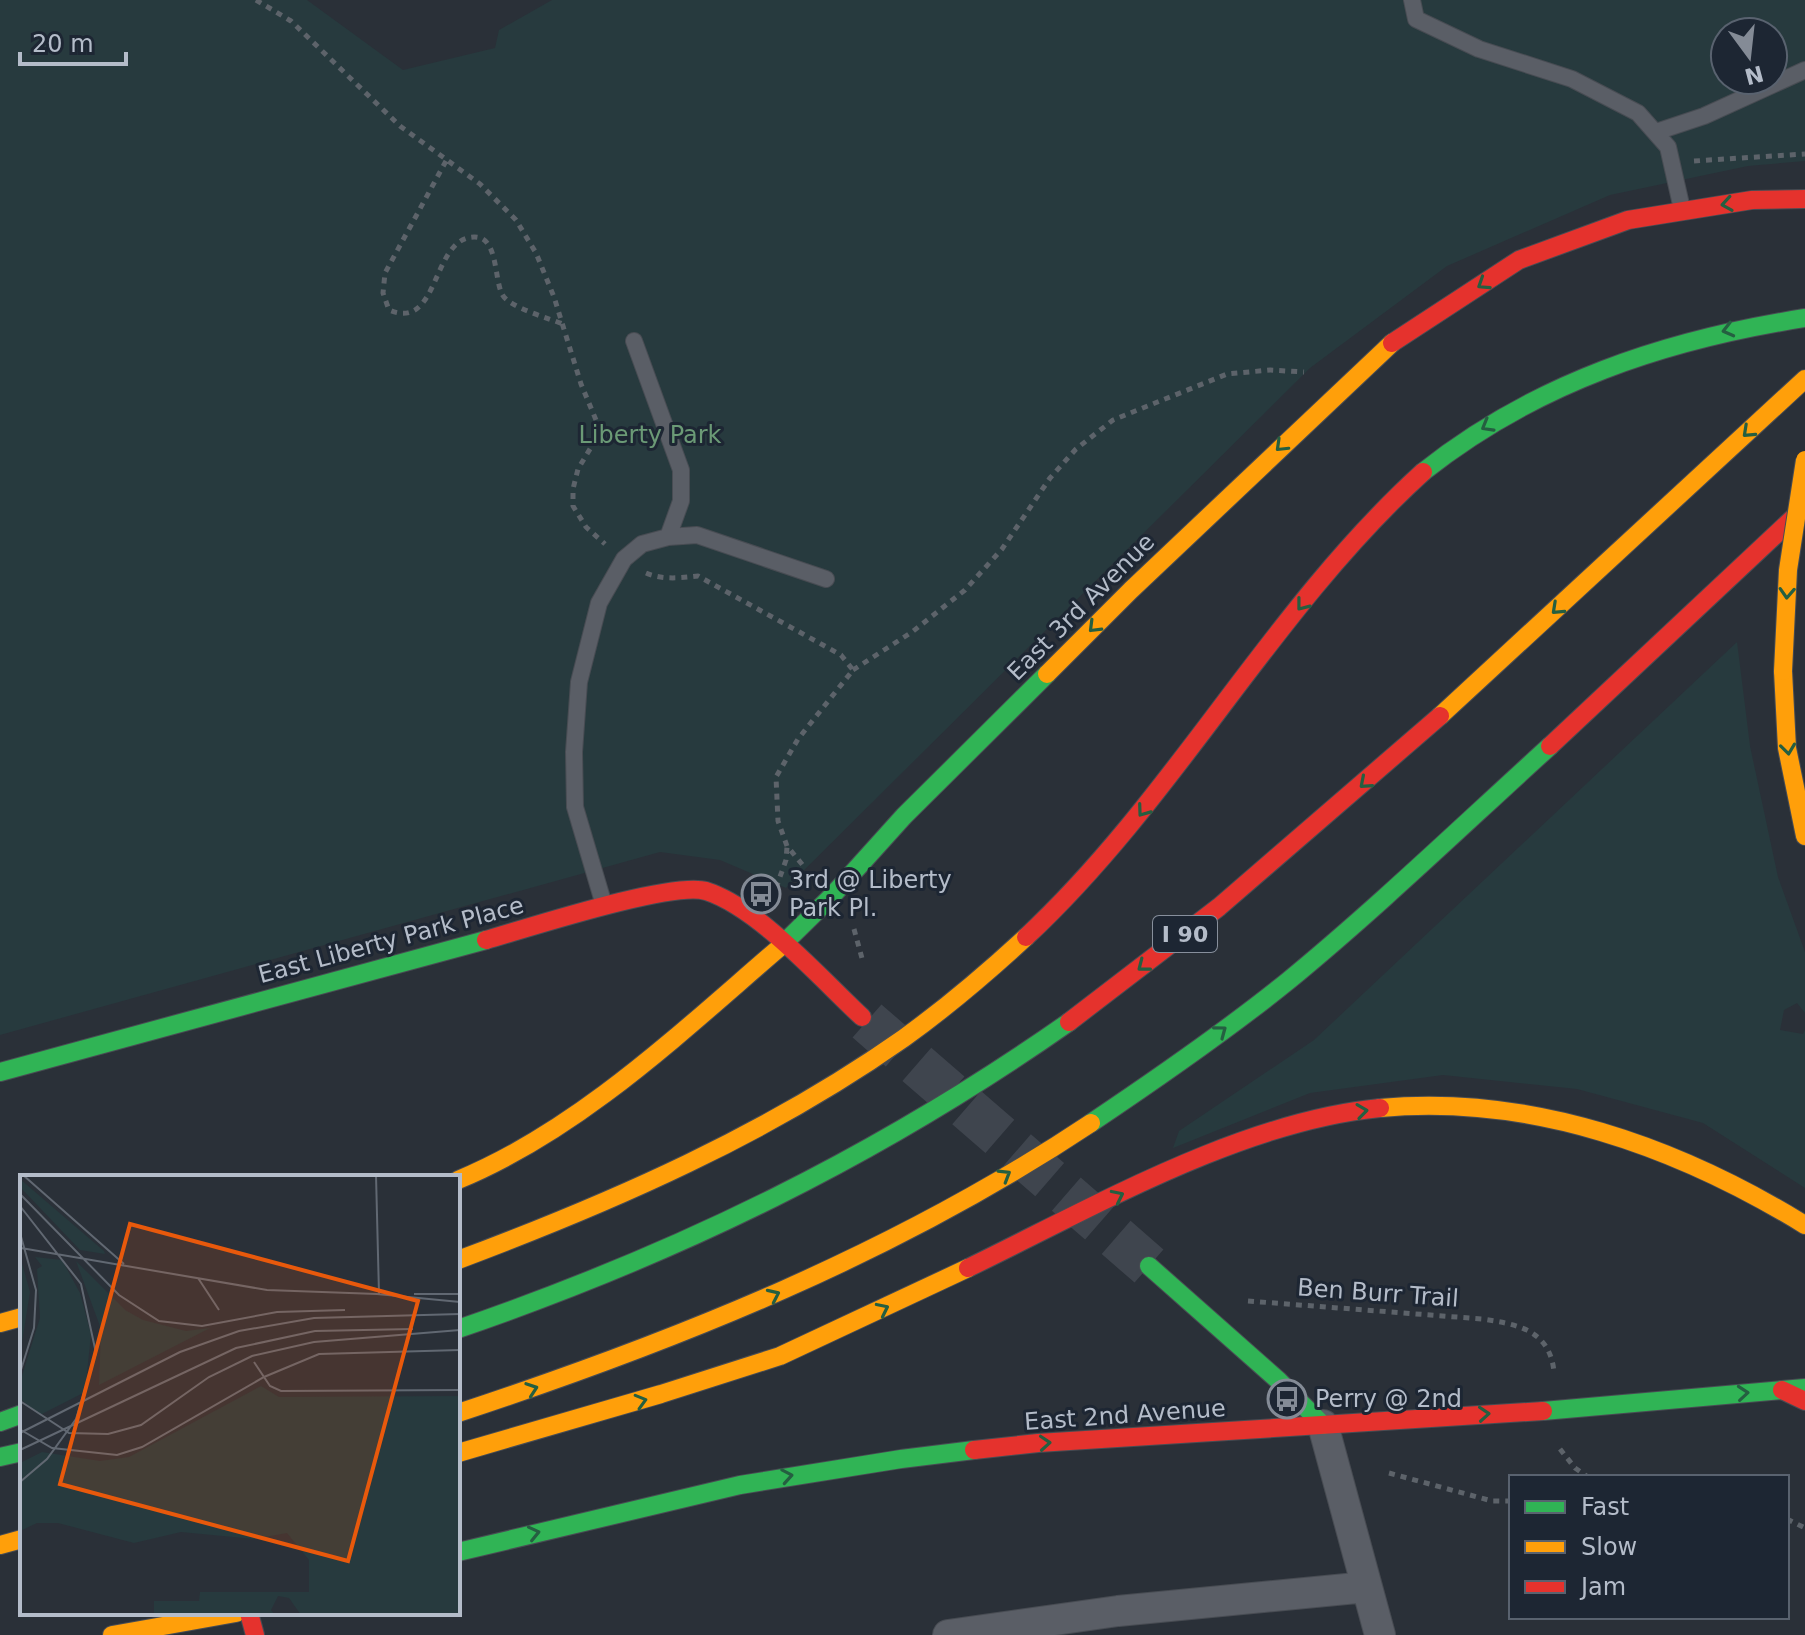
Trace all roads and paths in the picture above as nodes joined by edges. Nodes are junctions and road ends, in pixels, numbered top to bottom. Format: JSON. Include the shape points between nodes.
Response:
{"nodes":[{"id":1,"x":256,"y":0,"type":"edge"},
{"id":2,"x":1412,"y":0,"type":"edge"},
{"id":3,"x":1805,"y":70,"type":"edge"},
{"id":4,"x":1656,"y":132,"type":"junction"},
{"id":5,"x":446,"y":161,"type":"junction"},
{"id":6,"x":1805,"y":199,"type":"edge"},
{"id":7,"x":1683,"y":211,"type":"junction"},
{"id":8,"x":1805,"y":318,"type":"edge"},
{"id":9,"x":563,"y":324,"type":"junction"},
{"id":10,"x":634,"y":341,"type":"dead end"},
{"id":11,"x":1317,"y":373,"type":"dead end"},
{"id":12,"x":1805,"y":379,"type":"edge"},
{"id":13,"x":1805,"y":460,"type":"edge"},
{"id":14,"x":1805,"y":507,"type":"edge"},
{"id":15,"x":668,"y":537,"type":"junction"},
{"id":16,"x":606,"y":545,"type":"dead end"},
{"id":17,"x":640,"y":571,"type":"dead end"},
{"id":18,"x":826,"y":579,"type":"dead end"},
{"id":19,"x":853,"y":670,"type":"junction"},
{"id":20,"x":1805,"y":836,"type":"edge"},
{"id":21,"x":787,"y":846,"type":"junction"},
{"id":22,"x":807,"y":871,"type":"dead end"},
{"id":23,"x":772,"y":896,"type":"dead end"},
{"id":24,"x":604,"y":907,"type":"junction"},
{"id":25,"x":783,"y":944,"type":"junction"},
{"id":26,"x":862,"y":1017,"type":"tunnel mouth"},
{"id":27,"x":0,"y":1072,"type":"edge"},
{"id":28,"x":460,"y":1179,"type":"edge"},
{"id":29,"x":1805,"y":1225,"type":"edge"},
{"id":30,"x":460,"y":1259,"type":"edge"},
{"id":31,"x":1149,"y":1266,"type":"tunnel mouth"},
{"id":32,"x":1243,"y":1301,"type":"dead end"},
{"id":33,"x":20,"y":1318,"type":"edge"},
{"id":34,"x":0,"y":1323,"type":"edge"},
{"id":35,"x":460,"y":1328,"type":"edge"},
{"id":36,"x":1555,"y":1376,"type":"dead end"},
{"id":37,"x":1805,"y":1388,"type":"edge"},
{"id":38,"x":1782,"y":1390,"type":"junction"},
{"id":39,"x":1805,"y":1401,"type":"edge"},
{"id":40,"x":460,"y":1412,"type":"edge"},
{"id":41,"x":20,"y":1415,"type":"edge"},
{"id":42,"x":0,"y":1422,"type":"edge"},
{"id":43,"x":1323,"y":1425,"type":"junction"},
{"id":44,"x":1557,"y":1439,"type":"dead end"},
{"id":45,"x":20,"y":1452,"type":"edge"},
{"id":46,"x":460,"y":1452,"type":"edge"},
{"id":47,"x":0,"y":1457,"type":"edge"},
{"id":48,"x":1389,"y":1473,"type":"dead end"},
{"id":49,"x":1585,"y":1475,"type":"edge"},
{"id":50,"x":1509,"y":1501,"type":"edge"},
{"id":51,"x":20,"y":1540,"type":"edge"},
{"id":52,"x":0,"y":1545,"type":"edge"},
{"id":53,"x":460,"y":1552,"type":"edge"},
{"id":54,"x":1367,"y":1587,"type":"junction"},
{"id":55,"x":227,"y":1615,"type":"edge"},
{"id":56,"x":231,"y":1615,"type":"edge"},
{"id":57,"x":250,"y":1615,"type":"edge"},
{"id":58,"x":112,"y":1635,"type":"edge"},
{"id":59,"x":160,"y":1635,"type":"edge"},
{"id":60,"x":255,"y":1635,"type":"edge"},
{"id":61,"x":948,"y":1635,"type":"edge"},
{"id":62,"x":1380,"y":1635,"type":"edge"}],
"edges":[{"from":1,"to":5,"type":"path","via":[[291,21],[400,126]]},
{"from":2,"to":4,"type":"lane","via":[[1416,19],[1479,49],[1572,79],[1638,113]]},
{"from":3,"to":4,"type":"lane"},
{"from":4,"to":7,"type":"lane","via":[[1668,147]]},
{"from":5,"to":9,"type":"path","via":[[480,184],[516,220],[536,253]]},
{"from":5,"to":9,"type":"path","via":[[385,273],[383,293],[389,310],[399,314],[424,304],[452,247],[475,236],[489,244],[508,302]]},
{"from":6,"to":7,"type":"main road","name":"East 3rd Avenue","one_way":true,"via":[[1752,200]]},
{"from":7,"to":25,"type":"main road","name":"East 3rd Avenue","one_way":true,"via":[[1628,220],[1519,260],[1387,346],[1108,613]]},
{"from":8,"to":30,"type":"main road","one_way":true,"via":[[1752,324],[1670,345],[1604,368],[1477,431],[1424,471],[1365,528],[1130,829],[1048,916],[953,1001],[886,1051],[722,1146],[546,1228]]},
{"from":9,"to":16,"type":"path","via":[[596,420],[593,444],[578,469],[573,506]]},
{"from":10,"to":15,"type":"lane","via":[[681,470],[681,501]]},
{"from":11,"to":19,"type":"path","via":[[1227,374],[1113,420],[1050,478],[1002,549],[965,590]]},
{"from":12,"to":35,"type":"main road","number":"I 90","one_way":true,"via":[[1438,720],[1223,905],[1096,1002],[992,1074],[808,1181],[682,1243]]},
{"from":13,"to":20,"type":"main road","one_way":true,"bridge":true,"via":[[1788,570],[1783,671],[1787,748]]},
{"from":40,"to":14,"type":"main road","one_way":true,"via":[[582,1372],[760,1301],[944,1209],[1078,1131],[1191,1054],[1312,961],[1642,664]]},
{"from":15,"to":18,"type":"lane","via":[[697,535]]},
{"from":15,"to":24,"type":"lane","via":[[642,544],[624,559],[599,603],[579,682],[575,807]]},
{"from":17,"to":19,"type":"path","via":[[658,578],[698,576],[841,655]]},
{"from":19,"to":21,"type":"path","via":[[798,739],[776,777],[775,804]]},
{"from":21,"to":22,"type":"path"},
{"from":21,"to":23,"type":"path"},
{"from":24,"to":25,"type":"main road","name":"East Liberty Park Place","via":[[662,892],[702,890],[729,901]]},
{"from":24,"to":27,"type":"main road","name":"East Liberty Park Place"},
{"from":25,"to":26,"type":"main road","name":"East Liberty Park Place"},
{"from":25,"to":28,"type":"main road","name":"East 3rd Avenue","via":[[626,1080],[497,1164]]},
{"from":46,"to":29,"type":"main road","one_way":true,"via":[[678,1390],[805,1346],[1225,1147],[1357,1111],[1412,1105],[1485,1110],[1626,1139],[1688,1162]]},
{"from":31,"to":43,"type":"main road"},
{"from":32,"to":36,"type":"path","name":"Ben Burr Trail","via":[[1516,1324],[1543,1344],[1553,1359]]},
{"from":33,"to":34,"type":"main road"},
{"from":37,"to":38,"type":"main road","name":"East 2nd Avenue"},
{"from":38,"to":39,"type":"main road"},
{"from":43,"to":38,"type":"main road","name":"East 2nd Avenue","one_way":true},
{"from":41,"to":42,"type":"main road"},
{"from":53,"to":43,"type":"main road","name":"East 2nd Avenue","one_way":true,"via":[[821,1470],[1038,1443]]},
{"from":43,"to":54,"type":"street"},
{"from":44,"to":49,"type":"path","via":[[1566,1460]]},
{"from":45,"to":47,"type":"main road"},
{"from":48,"to":50,"type":"path"},
{"from":51,"to":52,"type":"main road"},
{"from":54,"to":61,"type":"street","via":[[1118,1611]]},
{"from":54,"to":62,"type":"street"},
{"from":55,"to":58,"type":"main road"},
{"from":56,"to":59,"type":"main road"},
{"from":57,"to":60,"type":"main road"}]}
